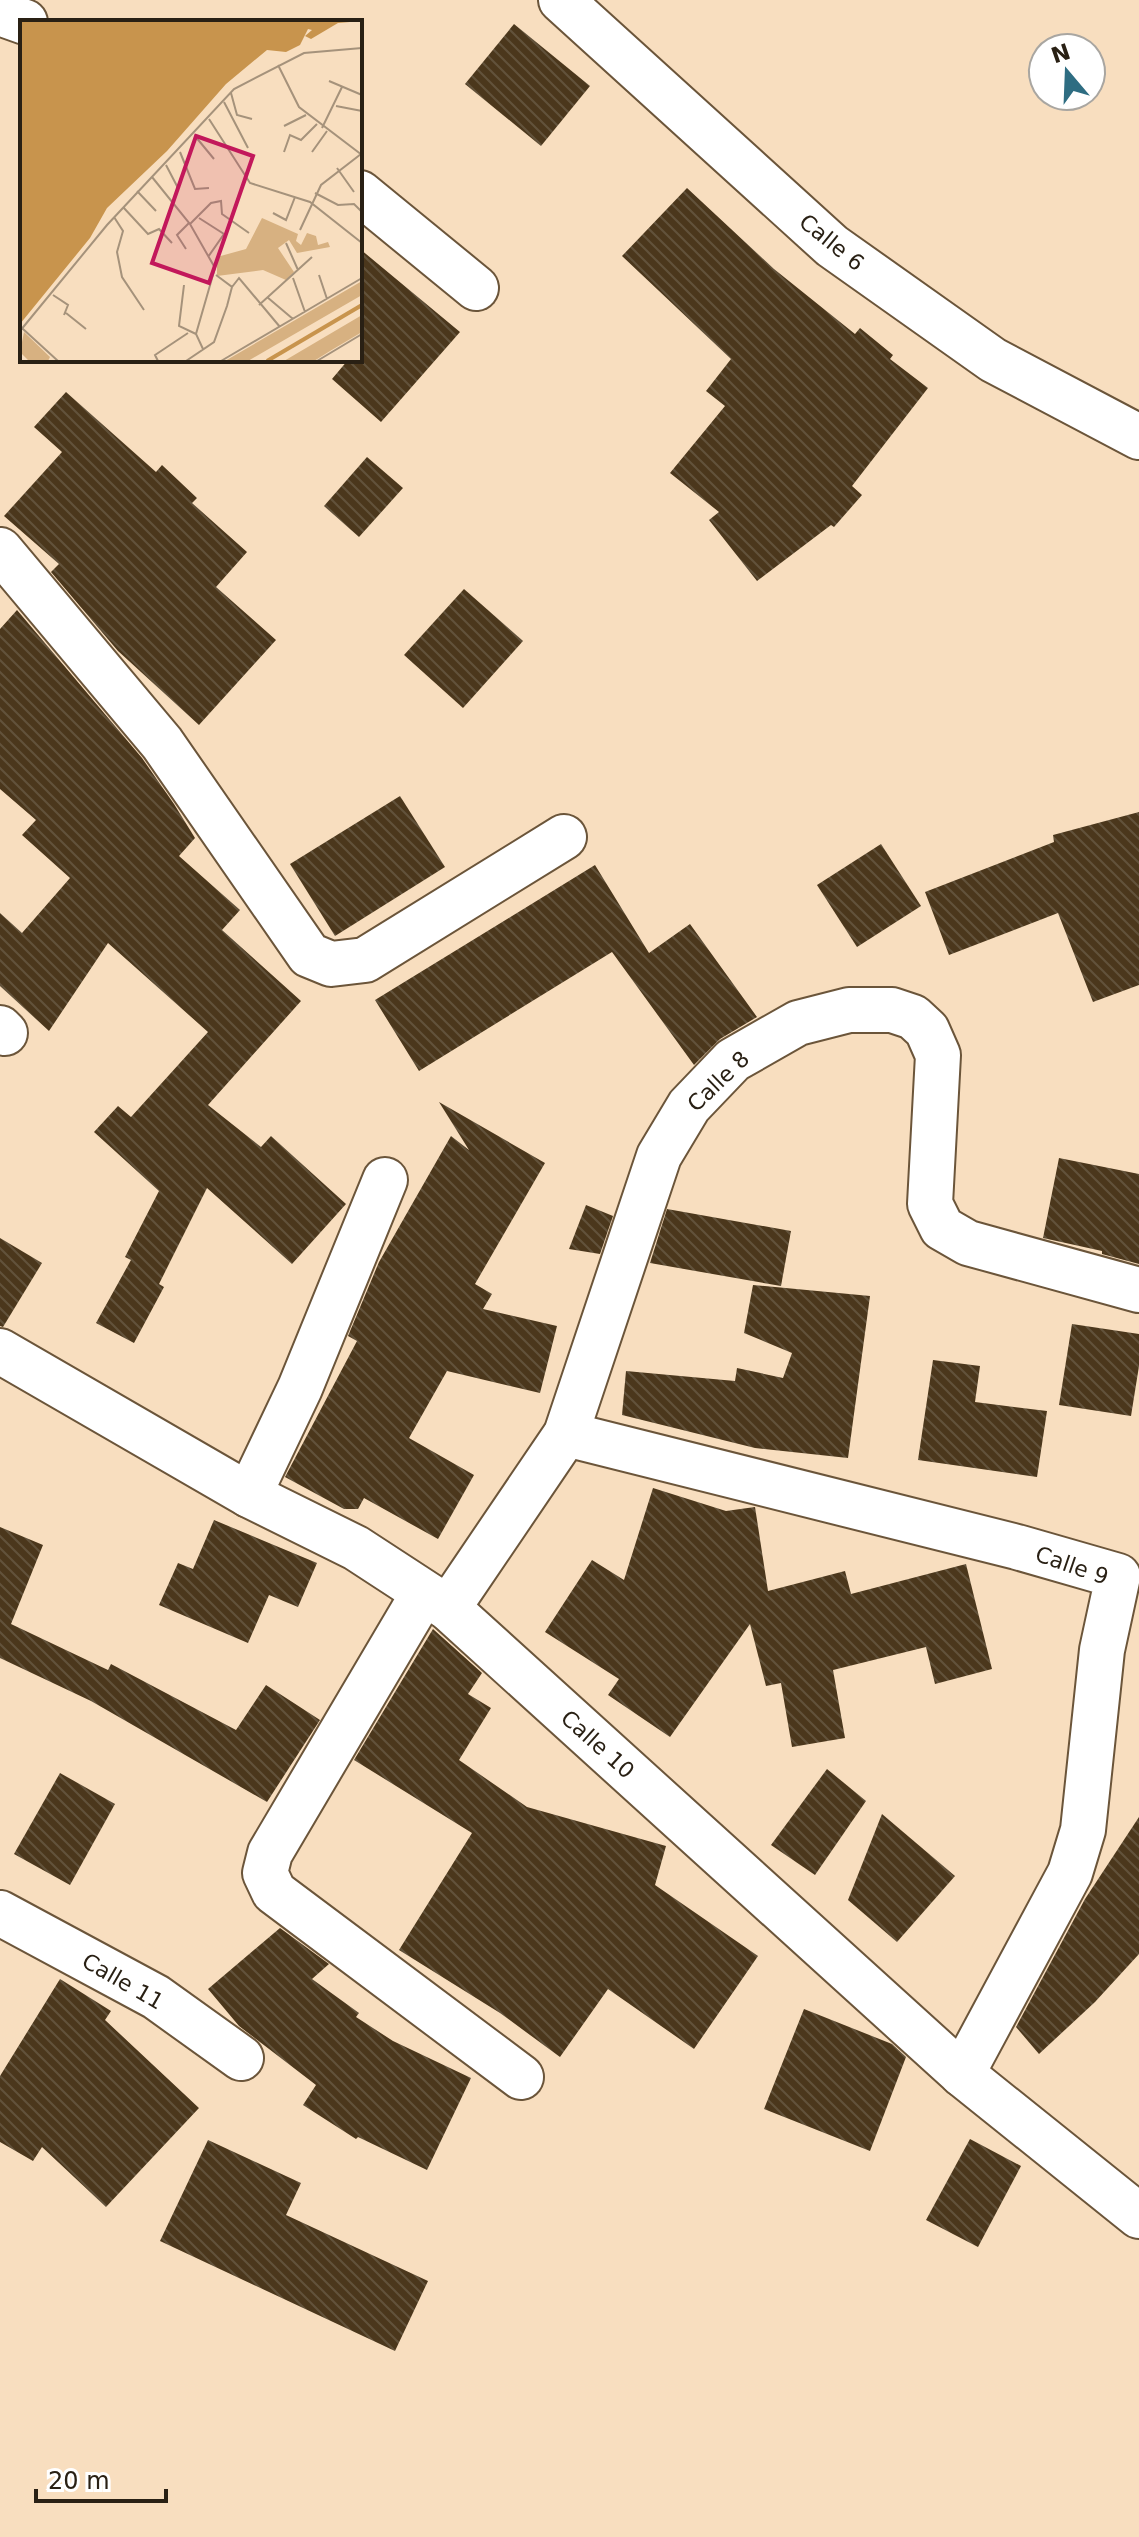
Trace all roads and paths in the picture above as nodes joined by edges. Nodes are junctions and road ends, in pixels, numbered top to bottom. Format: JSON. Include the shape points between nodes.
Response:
{"nodes":[{"id":1,"x":561,"y":0,"type":"edge"},
{"id":2,"x":0,"y":13,"type":"edge"},
{"id":3,"x":20,"y":20,"type":"edge"},
{"id":4,"x":362,"y":195,"type":"edge"},
{"id":5,"x":476,"y":288,"type":"dead end"},
{"id":6,"x":1139,"y":437,"type":"edge"},
{"id":7,"x":0,"y":550,"type":"edge"},
{"id":8,"x":564,"y":837,"type":"dead end"},
{"id":9,"x":385,"y":1180,"type":"dead end"},
{"id":10,"x":1139,"y":1290,"type":"edge"},
{"id":11,"x":0,"y":1351,"type":"edge"},
{"id":12,"x":566,"y":1434,"type":"junction"},
{"id":13,"x":249,"y":1495,"type":"junction"},
{"id":14,"x":1128,"y":1579,"type":"edge"},
{"id":15,"x":435,"y":1601,"type":"junction"},
{"id":16,"x":0,"y":1913,"type":"edge"},
{"id":17,"x":241,"y":2058,"type":"dead end"},
{"id":18,"x":962,"y":2074,"type":"junction"},
{"id":19,"x":521,"y":2077,"type":"dead end"},
{"id":20,"x":1139,"y":2216,"type":"edge"}],
"edges":[{"from":1,"to":6,"type":"street","name":"Calle 6","via":[[832,246],[993,360]]},
{"from":2,"to":3,"type":"street"},
{"from":4,"to":5,"type":"street"},
{"from":7,"to":8,"type":"street","via":[[162,743],[309,955],[331,964],[365,960]]},
{"from":9,"to":13,"type":"street","via":[[300,1388]]},
{"from":10,"to":12,"type":"street","name":"Calle 8","via":[[968,1243],[942,1228],[930,1204],[938,1055],[927,1030],[913,1017],[892,1010],[849,1010],[798,1023],[733,1060],[689,1106],[659,1156]]},
{"from":11,"to":13,"type":"street","name":"Calle 10"},
{"from":12,"to":14,"type":"street","name":"Calle 9"},
{"from":12,"to":15,"type":"street","name":"Calle 8"},
{"from":13,"to":15,"type":"street","name":"Calle 10","via":[[356,1548]]},
{"from":14,"to":18,"type":"street","name":"Calle 9","via":[[1102,1650],[1083,1830],[1070,1873]]},
{"from":15,"to":18,"type":"street","name":"Calle 10"},
{"from":15,"to":19,"type":"street","name":"Calle 8","via":[[270,1853],[265,1873],[274,1892]]},
{"from":16,"to":17,"type":"street","name":"Calle 11","via":[[156,1997]]},
{"from":18,"to":20,"type":"street","name":"Calle 10"}]}
